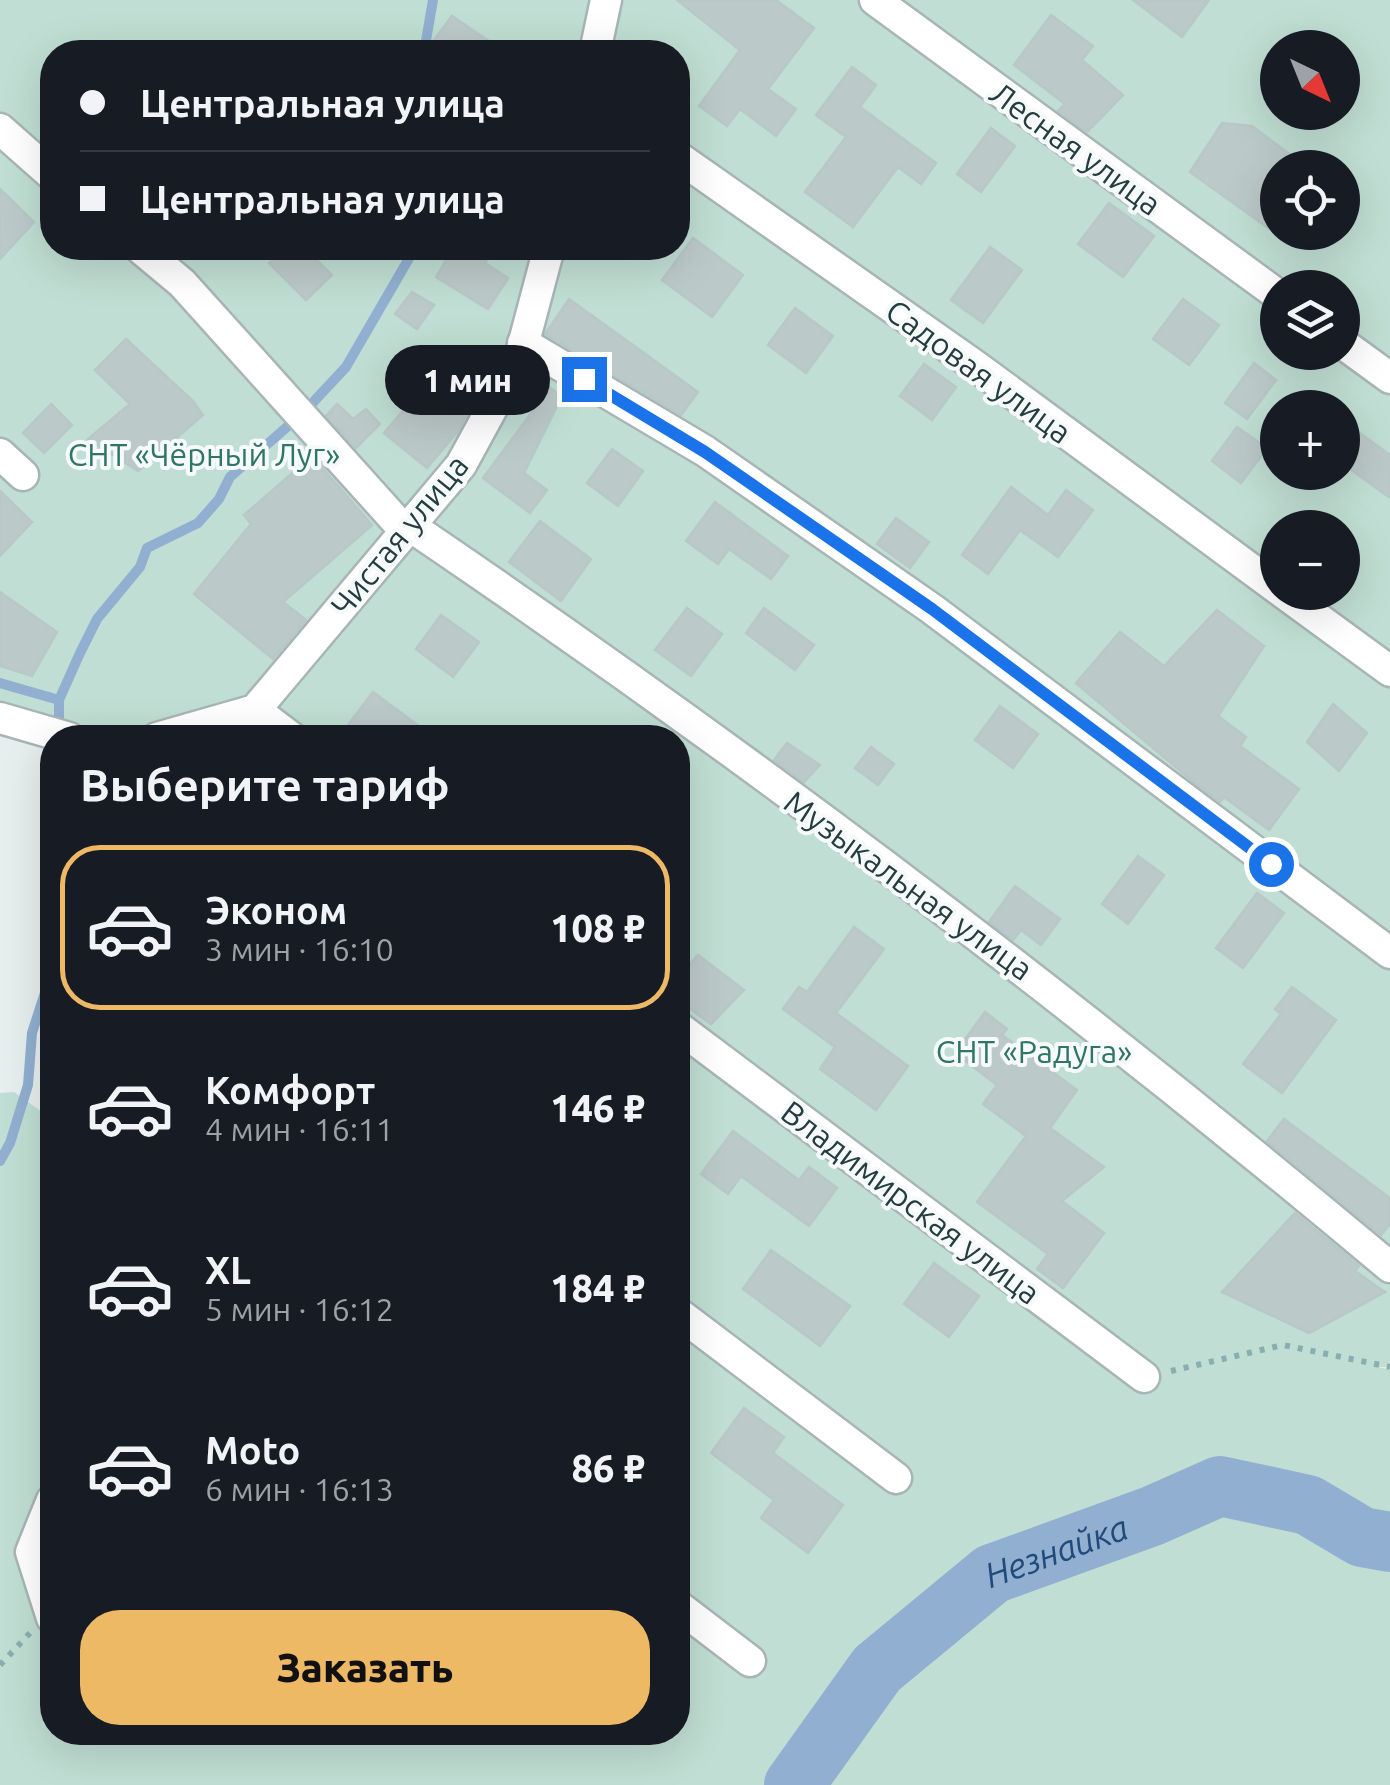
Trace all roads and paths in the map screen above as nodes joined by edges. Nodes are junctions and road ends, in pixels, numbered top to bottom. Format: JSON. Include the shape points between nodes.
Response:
{"nodes":[{"id":1,"x":606,"y":0,"type":"edge"},
{"id":2,"x":875,"y":0,"type":"edge"},
{"id":3,"x":597,"y":40,"type":"edge"},
{"id":4,"x":0,"y":129,"type":"edge"},
{"id":5,"x":40,"y":164,"type":"edge"},
{"id":6,"x":690,"y":165,"type":"edge"},
{"id":7,"x":154,"y":260,"type":"edge"},
{"id":8,"x":546,"y":260,"type":"edge"},
{"id":9,"x":1260,"y":283,"type":"edge"},
{"id":10,"x":523,"y":343,"type":"junction"},
{"id":11,"x":1360,"y":356,"type":"edge"},
{"id":12,"x":1390,"y":378,"type":"edge"},
{"id":13,"x":410,"y":526,"type":"junction"},
{"id":14,"x":1260,"y":576,"type":"edge"},
{"id":15,"x":1306,"y":610,"type":"edge"},
{"id":16,"x":1390,"y":671,"type":"edge"},
{"id":17,"x":254,"y":710,"type":"junction"},
{"id":18,"x":0,"y":718,"type":"edge"},
{"id":19,"x":202,"y":725,"type":"edge"},
{"id":20,"x":274,"y":725,"type":"edge"},
{"id":21,"x":40,"y":730,"type":"edge"},
{"id":22,"x":1390,"y":953,"type":"edge"},
{"id":23,"x":690,"y":1036,"type":"edge"},
{"id":24,"x":1390,"y":1267,"type":"edge"},
{"id":25,"x":690,"y":1321,"type":"edge"},
{"id":26,"x":1390,"y":1367,"type":"edge"},
{"id":27,"x":1144,"y":1377,"type":"joint"},
{"id":28,"x":896,"y":1478,"type":"dead end"},
{"id":29,"x":40,"y":1530,"type":"edge"},
{"id":30,"x":40,"y":1581,"type":"edge"},
{"id":31,"x":690,"y":1615,"type":"edge"},
{"id":32,"x":40,"y":1627,"type":"edge"},
{"id":33,"x":750,"y":1661,"type":"dead end"},
{"id":34,"x":0,"y":1665,"type":"edge"}],
"edges":[{"from":1,"to":3,"type":"street"},
{"from":2,"to":9,"type":"street","name":"Лесная улица"},
{"from":4,"to":5,"type":"street"},
{"from":6,"to":14,"type":"street","name":"Садовая улица"},
{"from":7,"to":13,"type":"street","name":"Музыкальная улица","via":[[397,522]]},
{"from":8,"to":10,"type":"street","name":"Чистая улица"},
{"from":10,"to":13,"type":"street","name":"Чистая улица","via":[[461,466]]},
{"from":10,"to":22,"type":"street","via":[[705,452],[932,609]]},
{"from":11,"to":12,"type":"street"},
{"from":13,"to":17,"type":"street","name":"Чистая улица"},
{"from":13,"to":24,"type":"street","name":"Музыкальная улица","via":[[1001,951]]},
{"from":15,"to":16,"type":"street","name":"Садовая улица"},
{"from":17,"to":19,"type":"street"},
{"from":17,"to":20,"type":"street"},
{"from":18,"to":21,"type":"street"},
{"from":23,"to":27,"type":"street","name":"Владимирская улица"},
{"from":25,"to":28,"type":"street"},
{"from":26,"to":27,"type":"path","via":[[1283,1345]]},
{"from":29,"to":30,"type":"street","via":[[31,1552]]},
{"from":31,"to":33,"type":"street"},
{"from":32,"to":34,"type":"path"}]}
